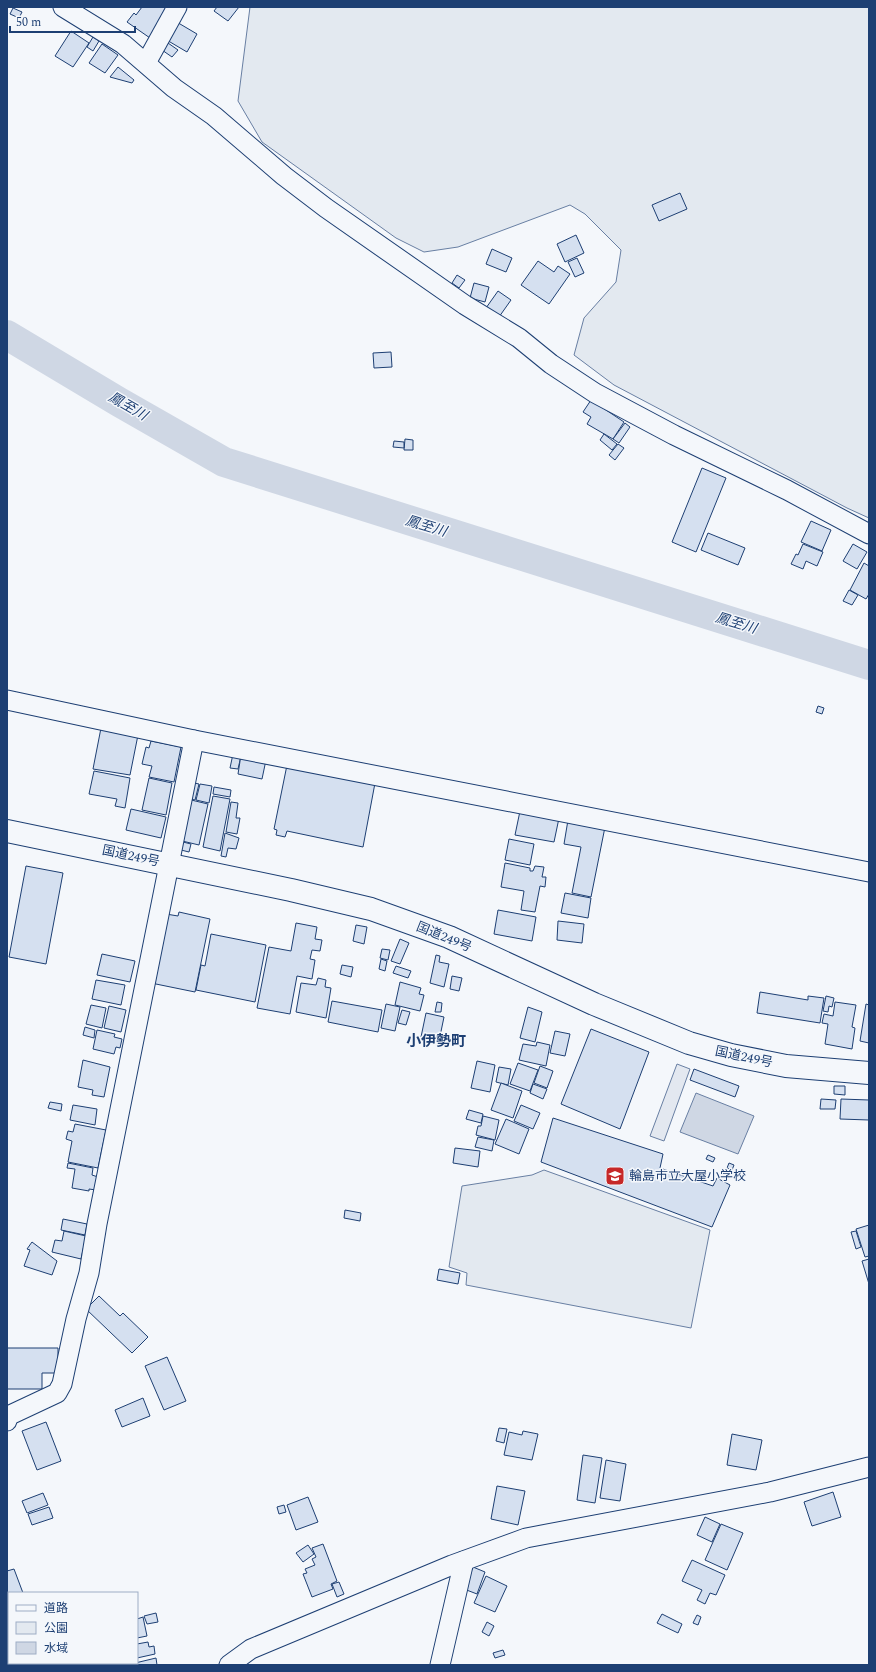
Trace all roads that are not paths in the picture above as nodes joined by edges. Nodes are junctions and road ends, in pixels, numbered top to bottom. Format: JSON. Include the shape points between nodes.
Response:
{"nodes":[{"id":1,"x":63,"y":7,"type":"edge"},
{"id":2,"x":177,"y":7,"type":"edge"},
{"id":3,"x":146,"y":63,"type":"junction"},
{"id":4,"x":869,"y":534,"type":"edge"},
{"id":5,"x":7,"y":700,"type":"edge"},
{"id":6,"x":194,"y":740,"type":"junction"},
{"id":7,"x":7,"y":831,"type":"edge"},
{"id":8,"x":169,"y":864,"type":"junction"},
{"id":9,"x":869,"y":872,"type":"edge"},
{"id":10,"x":869,"y":1073,"type":"edge"},
{"id":11,"x":7,"y":1421,"type":"edge"},
{"id":12,"x":869,"y":1467,"type":"edge"},
{"id":13,"x":464,"y":1561,"type":"junction"},
{"id":14,"x":229,"y":1665,"type":"edge"},
{"id":15,"x":440,"y":1665,"type":"edge"}],
"edges":[{"from":1,"to":3,"type":"street","via":[[123,44]]},
{"from":2,"to":3,"type":"street"},
{"from":3,"to":4,"type":"street","via":[[326,208],[465,305],[519,338],[551,364],[595,393]]},
{"from":5,"to":6,"type":"street"},
{"from":6,"to":8,"type":"street"},
{"from":6,"to":9,"type":"street"},
{"from":7,"to":8,"type":"highway","name":"国道249号"},
{"from":8,"to":10,"type":"highway","name":"国道249号","via":[[371,909],[450,937],[594,1004],[689,1043],[786,1066]]},
{"from":8,"to":11,"type":"street","via":[[89,1273],[62,1384],[57,1393],[8,1416]]},
{"from":12,"to":13,"type":"street","via":[[770,1492],[526,1538]]},
{"from":13,"to":14,"type":"street","via":[[251,1650]]},
{"from":13,"to":15,"type":"street"}]}
